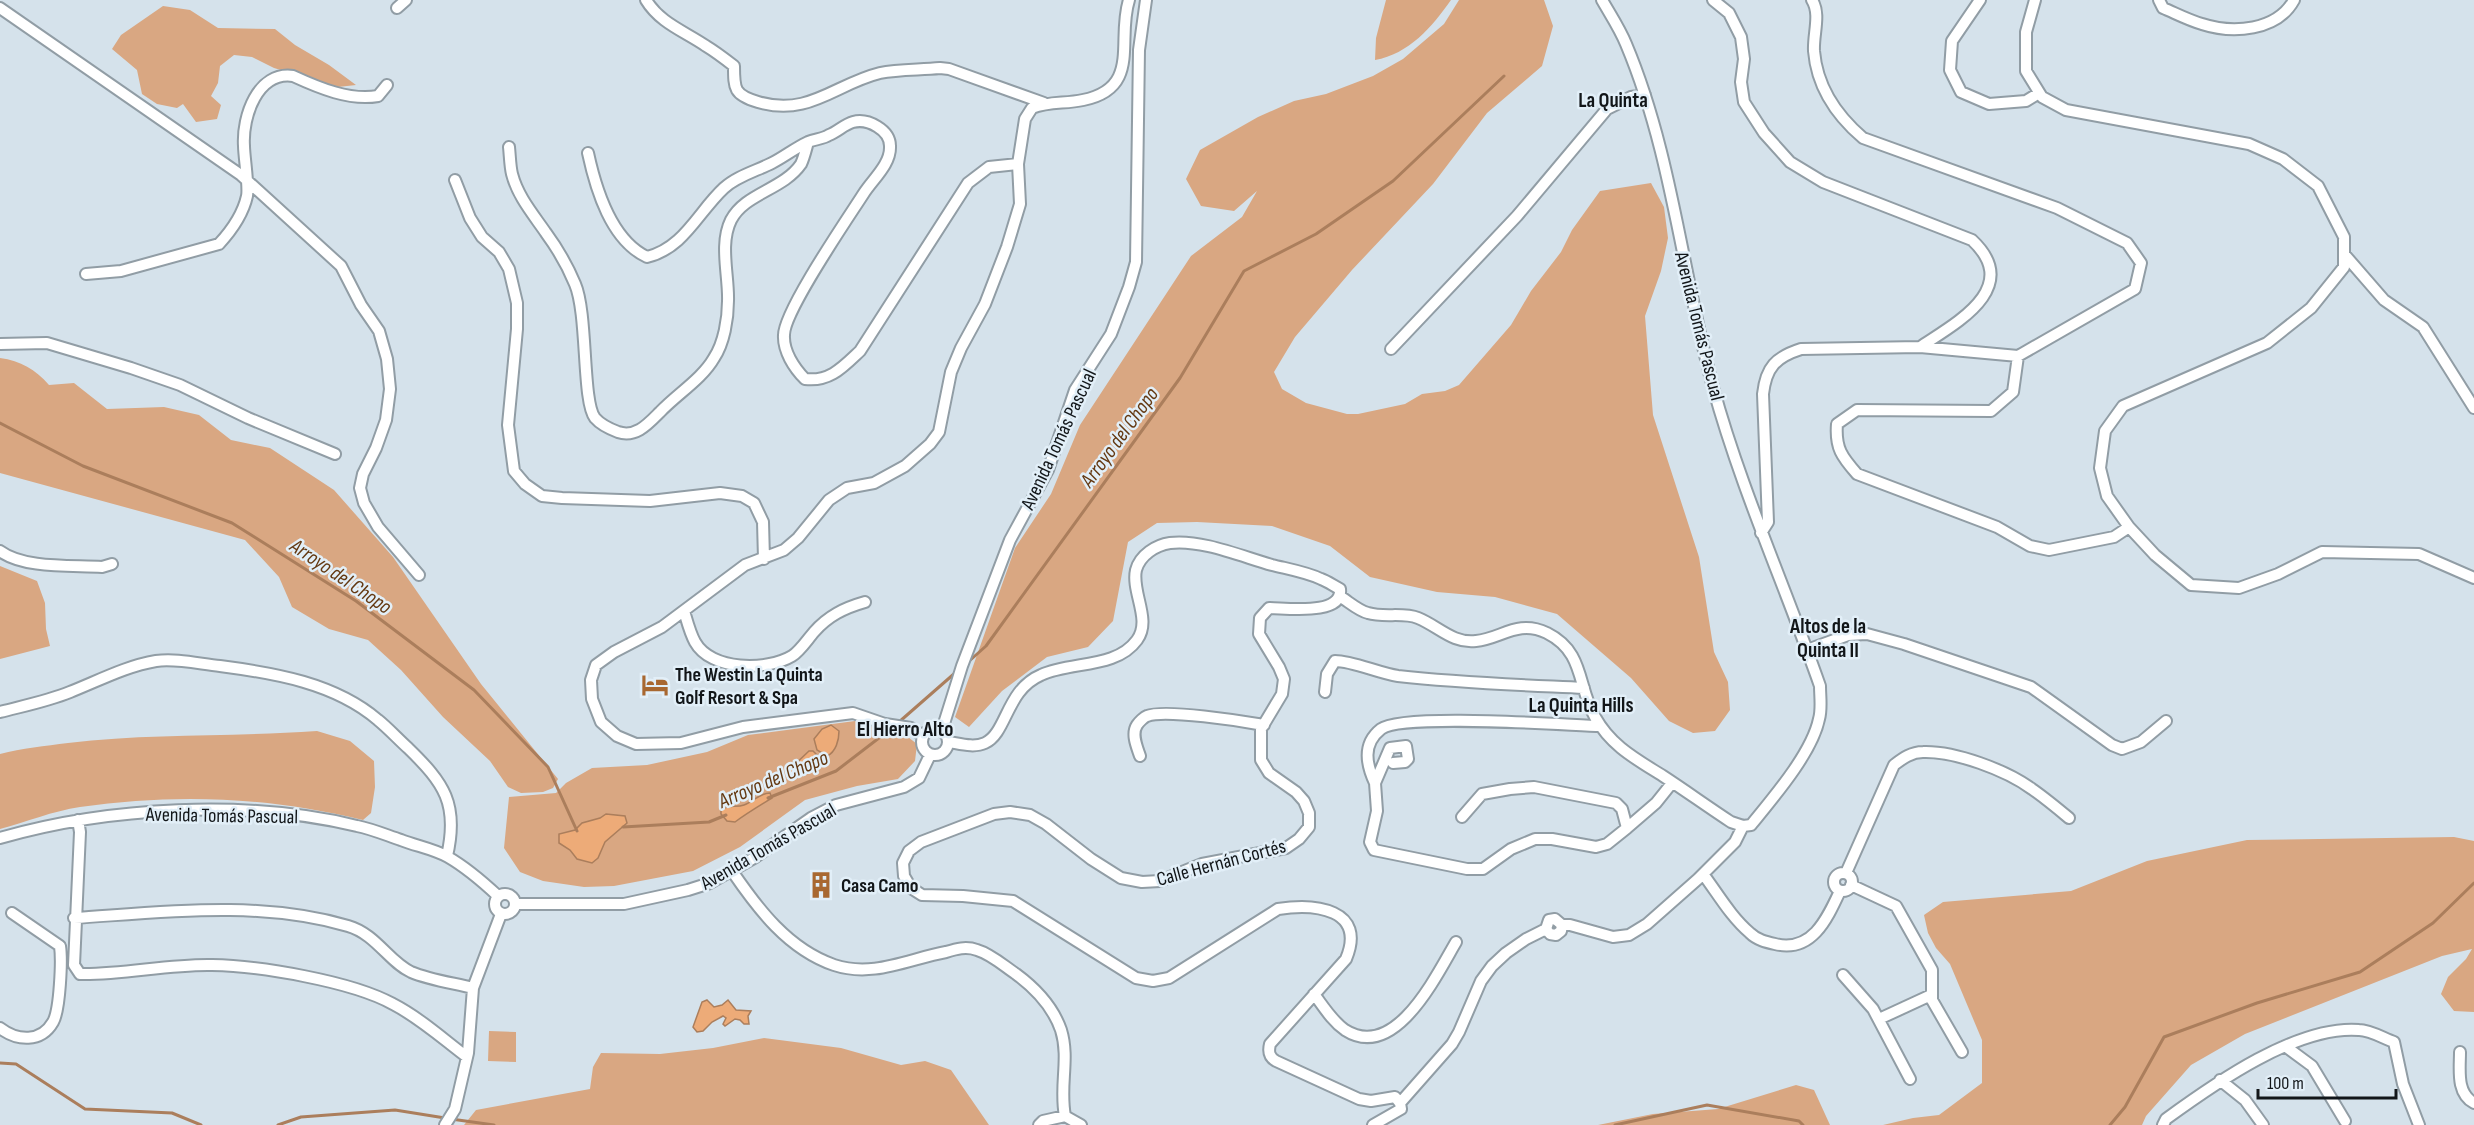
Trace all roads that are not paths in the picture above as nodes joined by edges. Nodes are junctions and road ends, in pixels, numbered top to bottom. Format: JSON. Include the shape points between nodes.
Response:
{"nodes":[{"id":1,"x":646,"y":0,"type":"edge"},
{"id":2,"x":1129,"y":0,"type":"edge"},
{"id":3,"x":1146,"y":0,"type":"edge"},
{"id":4,"x":1602,"y":0,"type":"edge"},
{"id":5,"x":1713,"y":0,"type":"edge"},
{"id":6,"x":1812,"y":0,"type":"edge"},
{"id":7,"x":1980,"y":0,"type":"edge"},
{"id":8,"x":2035,"y":0,"type":"edge"},
{"id":9,"x":2159,"y":0,"type":"edge"},
{"id":10,"x":2294,"y":0,"type":"edge"},
{"id":11,"x":0,"y":8,"type":"edge"},
{"id":12,"x":387,"y":85,"type":"dead end"},
{"id":13,"x":2039,"y":93,"type":"junction"},
{"id":14,"x":1645,"y":95,"type":"junction"},
{"id":15,"x":1044,"y":103,"type":"junction"},
{"id":16,"x":808,"y":142,"type":"junction"},
{"id":17,"x":510,"y":147,"type":"dead end"},
{"id":18,"x":588,"y":153,"type":"dead end"},
{"id":19,"x":1018,"y":164,"type":"junction"},
{"id":20,"x":245,"y":180,"type":"junction"},
{"id":21,"x":455,"y":180,"type":"dead end"},
{"id":22,"x":2344,"y":254,"type":"junction"},
{"id":23,"x":86,"y":273,"type":"dead end"},
{"id":24,"x":0,"y":344,"type":"edge"},
{"id":25,"x":1920,"y":346,"type":"junction"},
{"id":26,"x":1391,"y":349,"type":"dead end"},
{"id":27,"x":2018,"y":356,"type":"junction"},
{"id":28,"x":2474,"y":408,"type":"edge"},
{"id":29,"x":335,"y":454,"type":"dead end"},
{"id":30,"x":2129,"y":528,"type":"junction"},
{"id":31,"x":1761,"y":533,"type":"junction"},
{"id":32,"x":0,"y":551,"type":"edge"},
{"id":33,"x":764,"y":559,"type":"junction"},
{"id":34,"x":112,"y":564,"type":"dead end"},
{"id":35,"x":419,"y":575,"type":"dead end"},
{"id":36,"x":2474,"y":578,"type":"edge"},
{"id":37,"x":1341,"y":597,"type":"junction"},
{"id":38,"x":865,"y":602,"type":"dead end"},
{"id":39,"x":684,"y":612,"type":"junction"},
{"id":40,"x":1807,"y":650,"type":"junction"},
{"id":41,"x":1584,"y":688,"type":"junction"},
{"id":42,"x":1325,"y":692,"type":"dead end"},
{"id":43,"x":0,"y":712,"type":"edge"},
{"id":44,"x":2166,"y":721,"type":"dead end"},
{"id":45,"x":1264,"y":725,"type":"junction"},
{"id":46,"x":1600,"y":726,"type":"junction"},
{"id":47,"x":942,"y":730,"type":"junction"},
{"id":48,"x":923,"y":736,"type":"junction"},
{"id":49,"x":949,"y":742,"type":"junction"},
{"id":50,"x":930,"y":755,"type":"junction"},
{"id":51,"x":1140,"y":756,"type":"dead end"},
{"id":52,"x":1393,"y":763,"type":"dead end"},
{"id":53,"x":1375,"y":783,"type":"junction"},
{"id":54,"x":1672,"y":783,"type":"junction"},
{"id":55,"x":1462,"y":817,"type":"dead end"},
{"id":56,"x":2069,"y":818,"type":"dead end"},
{"id":57,"x":78,"y":820,"type":"junction"},
{"id":58,"x":1743,"y":826,"type":"junction"},
{"id":59,"x":1627,"y":828,"type":"junction"},
{"id":60,"x":0,"y":838,"type":"edge"},
{"id":61,"x":447,"y":856,"type":"junction"},
{"id":62,"x":732,"y":871,"type":"junction"},
{"id":63,"x":1846,"y":873,"type":"junction"},
{"id":64,"x":1703,"y":874,"type":"junction"},
{"id":65,"x":1851,"y":885,"type":"junction"},
{"id":66,"x":1840,"y":891,"type":"junction"},
{"id":67,"x":498,"y":896,"type":"junction"},
{"id":68,"x":515,"y":904,"type":"junction"},
{"id":69,"x":12,"y":913,"type":"dead end"},
{"id":70,"x":501,"y":914,"type":"junction"},
{"id":71,"x":74,"y":918,"type":"junction"},
{"id":72,"x":1456,"y":942,"type":"dead end"},
{"id":73,"x":73,"y":944,"type":"junction"},
{"id":74,"x":60,"y":946,"type":"junction"},
{"id":75,"x":1843,"y":975,"type":"dead end"},
{"id":76,"x":473,"y":988,"type":"junction"},
{"id":77,"x":1314,"y":994,"type":"junction"},
{"id":78,"x":1931,"y":995,"type":"junction"},
{"id":79,"x":1879,"y":1020,"type":"junction"},
{"id":80,"x":0,"y":1028,"type":"edge"},
{"id":81,"x":2285,"y":1046,"type":"junction"},
{"id":82,"x":1962,"y":1052,"type":"dead end"},
{"id":83,"x":2460,"y":1052,"type":"dead end"},
{"id":84,"x":467,"y":1057,"type":"junction"},
{"id":85,"x":1910,"y":1079,"type":"dead end"},
{"id":86,"x":2220,"y":1080,"type":"junction"},
{"id":87,"x":1400,"y":1103,"type":"junction"},
{"id":88,"x":2474,"y":1103,"type":"edge"},
{"id":89,"x":1065,"y":1116,"type":"junction"},
{"id":90,"x":2345,"y":1121,"type":"dead end"},
{"id":91,"x":445,"y":1125,"type":"edge"},
{"id":92,"x":1039,"y":1125,"type":"edge"},
{"id":93,"x":1081,"y":1125,"type":"edge"},
{"id":94,"x":1373,"y":1125,"type":"edge"},
{"id":95,"x":2163,"y":1125,"type":"edge"},
{"id":96,"x":2263,"y":1125,"type":"edge"},
{"id":97,"x":2419,"y":1125,"type":"edge"}],
"edges":[{"from":1,"to":15,"type":"street","via":[[668,24],[734,66],[734,87],[743,98],[767,105],[799,106],[880,73],[939,68]]},
{"from":2,"to":15,"type":"street","via":[[1123,66],[1116,83],[1083,100]]},
{"from":3,"to":47,"type":"street","name":"Avenida Tomás Pascual","via":[[1139,50],[1136,262],[1111,334],[1076,390],[1048,470],[1010,540]]},
{"from":4,"to":14,"type":"street","name":"Avenida Tomás Pascual","via":[[1625,41]]},
{"from":5,"to":25,"type":"street","via":[[1729,13],[1741,37],[1744,102],[1790,162],[1823,182],[1972,240],[1984,252],[1989,286],[1974,309]]},
{"from":6,"to":27,"type":"street","via":[[1816,7],[1814,51],[1825,93],[1844,122],[1863,138],[2057,208],[2127,243],[2141,263],[2135,289]]},
{"from":7,"to":13,"type":"street","via":[[1953,41],[1950,70],[1961,92],[1989,104],[2026,101]]},
{"from":8,"to":13,"type":"street","via":[[2026,32],[2026,71]]},
{"from":9,"to":10,"type":"street","via":[[2163,8],[2203,25],[2247,30],[2276,20]]},
{"from":11,"to":20,"type":"street"},
{"from":12,"to":20,"type":"street","via":[[378,96],[363,99],[293,76],[269,80],[247,117],[243,143]]},
{"from":13,"to":22,"type":"street","via":[[2066,110],[2249,144],[2283,159],[2318,186],[2344,237]]},
{"from":14,"to":26,"type":"street","via":[[1607,109],[1517,216]]},
{"from":14,"to":31,"type":"street","name":"Avenida Tomás Pascual","via":[[1713,387]]},
{"from":15,"to":19,"type":"street","via":[[1032,108],[1025,119]]},
{"from":16,"to":17,"type":"street","via":[[802,162],[791,174],[740,207],[730,222],[726,246],[728,302],[715,357],[698,379],[650,422],[637,432],[625,434],[609,429],[594,417],[582,305],[575,284],[547,234],[521,197],[512,174]]},
{"from":16,"to":18,"type":"street","via":[[723,188],[687,233],[659,255],[647,257],[628,246],[617,232]]},
{"from":16,"to":19,"type":"street","via":[[854,121],[869,122],[885,132],[891,144],[889,158],[814,273],[783,333],[784,345],[805,380],[824,379],[837,373],[860,351],[968,183],[988,167]]},
{"from":19,"to":33,"type":"street","via":[[1020,204],[985,304],[951,372],[939,432],[905,466],[874,483],[847,488],[829,500],[798,538]]},
{"from":20,"to":23,"type":"street","via":[[248,194],[219,244],[121,271]]},
{"from":20,"to":35,"type":"street","via":[[341,266],[380,331],[390,389],[386,420],[360,488],[378,527]]},
{"from":21,"to":33,"type":"street","via":[[470,218],[509,269],[517,303],[508,425],[514,471],[542,495],[562,498],[650,501],[720,493],[742,496],[754,503],[763,522]]},
{"from":22,"to":28,"type":"street","via":[[2384,300],[2423,327]]},
{"from":22,"to":30,"type":"street","via":[[2344,267],[2311,308],[2266,343],[2123,406],[2105,431],[2100,468],[2107,496]]},
{"from":24,"to":29,"type":"street","via":[[47,343],[131,368],[180,385]]},
{"from":25,"to":27,"type":"street"},
{"from":25,"to":31,"type":"street","via":[[1802,349],[1786,354],[1772,365],[1764,379],[1763,394],[1768,522]]},
{"from":27,"to":30,"type":"street","via":[[2013,392],[1991,411],[1857,410],[1837,424],[1836,439],[1843,458],[1857,474],[1997,526],[2030,546],[2049,550],[2114,537]]},
{"from":30,"to":36,"type":"street","via":[[2190,585],[2239,588],[2322,552],[2419,554]]},
{"from":31,"to":40,"type":"street","name":"Avenida Tomás Pascual"},
{"from":32,"to":34,"type":"street","via":[[33,563],[106,568]]},
{"from":33,"to":39,"type":"street","via":[[745,565]]},
{"from":37,"to":41,"type":"street","via":[[1367,613],[1417,617],[1456,640],[1477,641],[1509,629],[1546,633],[1568,648],[1579,667]]},
{"from":37,"to":45,"type":"street","name":"Calle Hernán Cortés","via":[[1322,609],[1269,608],[1260,618],[1259,634],[1284,679],[1282,694]]},
{"from":37,"to":49,"type":"street","via":[[1341,590],[1320,578],[1196,544],[1170,543],[1156,548],[1143,556],[1137,568],[1135,587],[1143,620],[1140,636],[1131,648],[1118,656],[1042,674],[1023,685],[1007,708],[997,733],[986,742],[971,746]]},
{"from":38,"to":39,"type":"street","via":[[833,615],[795,654],[776,664],[754,667],[706,655],[695,643]]},
{"from":39,"to":48,"type":"street","via":[[596,665],[591,680],[592,699],[601,722],[617,736],[636,744],[681,743],[743,727],[853,713],[911,728]]},
{"from":40,"to":44,"type":"street","via":[[1848,635],[1867,634],[1904,644],[2031,687],[2122,749],[2141,742]]},
{"from":40,"to":58,"type":"street","name":"Avenida Tomás Pascual","via":[[1820,686],[1820,719],[1813,739],[1751,825]]},
{"from":41,"to":42,"type":"street","via":[[1390,675],[1335,661],[1327,674]]},
{"from":41,"to":46,"type":"street"},
{"from":43,"to":61,"type":"street","via":[[158,661],[285,676],[348,700],[377,718],[425,764],[442,785],[449,804],[452,835]]},
{"from":45,"to":51,"type":"street","via":[[1183,715],[1146,716],[1137,724],[1134,734]]},
{"from":45,"to":77,"type":"street","name":"Calle Hernán Cortés","via":[[1261,760],[1269,773],[1296,792],[1309,813],[1309,826],[1286,848],[1202,864],[1160,881],[1142,882],[1121,878],[1030,815],[1010,812],[994,814],[921,842],[909,851],[903,863],[904,876],[911,888],[922,895],[1013,901],[1136,978],[1153,981],[1169,978],[1278,909],[1293,906],[1329,910],[1343,917],[1351,931],[1352,946],[1346,959]]},
{"from":46,"to":53,"type":"street","via":[[1425,721],[1393,724],[1373,737],[1367,751],[1367,765]]},
{"from":46,"to":54,"type":"street","via":[[1626,754]]},
{"from":47,"to":48,"type":"street","via":[[931,728]]},
{"from":47,"to":49,"type":"street"},
{"from":48,"to":50,"type":"street","via":[[924,750]]},
{"from":49,"to":50,"type":"street","via":[[939,755]]},
{"from":50,"to":62,"type":"street","name":"Avenida Tomás Pascual","via":[[919,778],[904,787],[811,818]]},
{"from":52,"to":53,"type":"street","via":[[1408,759],[1406,746],[1390,748]]},
{"from":53,"to":59,"type":"street","via":[[1377,811],[1370,842],[1374,850],[1467,869],[1483,869],[1511,849],[1535,839],[1596,848]]},
{"from":54,"to":58,"type":"street"},
{"from":54,"to":59,"type":"street"},
{"from":55,"to":59,"type":"street","via":[[1482,794],[1534,787],[1616,802],[1622,808]]},
{"from":56,"to":63,"type":"street","via":[[2032,789],[1981,763],[1922,752],[1906,756],[1894,765]]},
{"from":57,"to":60,"type":"street","name":"Avenida Tomás Pascual"},
{"from":57,"to":61,"type":"street","name":"Avenida Tomás Pascual","via":[[178,810],[308,816],[358,826]]},
{"from":57,"to":71,"type":"street"},
{"from":58,"to":64,"type":"street","name":"Avenida Tomás Pascual","via":[[1735,842]]},
{"from":61,"to":67,"type":"street","name":"Avenida Tomás Pascual"},
{"from":62,"to":68,"type":"street","name":"Avenida Tomás Pascual","via":[[688,890],[624,904]]},
{"from":62,"to":89,"type":"street","via":[[759,909],[787,937],[834,965],[880,969],[966,948],[990,956],[1025,981],[1044,1000],[1060,1028],[1066,1050],[1061,1097]]},
{"from":63,"to":65,"type":"street"},
{"from":63,"to":66,"type":"street","via":[[1834,879],[1834,886]]},
{"from":64,"to":66,"type":"street","via":[[1749,933],[1779,945],[1807,941],[1827,919]]},
{"from":64,"to":87,"type":"street","name":"Avenida Tomás Pascual","via":[[1629,935],[1613,937],[1562,925],[1556,935],[1546,928],[1506,953],[1481,981],[1452,1044]]},
{"from":65,"to":66,"type":"street"},
{"from":65,"to":78,"type":"street","via":[[1896,906],[1932,970]]},
{"from":67,"to":68,"type":"street","via":[[511,896]]},
{"from":67,"to":70,"type":"street","via":[[495,906]]},
{"from":68,"to":70,"type":"street","via":[[511,913]]},
{"from":69,"to":74,"type":"street"},
{"from":70,"to":76,"type":"street"},
{"from":71,"to":73,"type":"street"},
{"from":71,"to":76,"type":"street","via":[[205,910],[296,916],[349,926],[367,934],[409,971]]},
{"from":72,"to":77,"type":"street","via":[[1420,999],[1384,1035],[1362,1037],[1343,1029]]},
{"from":73,"to":74,"type":"street"},
{"from":73,"to":84,"type":"street","via":[[74,965],[80,974],[212,965],[336,983],[391,1003]]},
{"from":74,"to":80,"type":"street","via":[[53,1023],[37,1035],[22,1039]]},
{"from":75,"to":79,"type":"street"},
{"from":76,"to":84,"type":"street"},
{"from":77,"to":87,"type":"street","name":"Calle Hernán Cortés","via":[[1270,1044],[1271,1058],[1359,1099],[1395,1097]]},
{"from":78,"to":79,"type":"street"},
{"from":78,"to":82,"type":"street"},
{"from":79,"to":85,"type":"street"},
{"from":81,"to":86,"type":"street"},
{"from":81,"to":90,"type":"street","via":[[2312,1066]]},
{"from":81,"to":97,"type":"street","via":[[2321,1033],[2360,1029],[2394,1042],[2403,1084]]},
{"from":83,"to":88,"type":"street","via":[[2460,1086]]},
{"from":84,"to":91,"type":"street","via":[[455,1109]]},
{"from":86,"to":95,"type":"street"},
{"from":86,"to":96,"type":"street","via":[[2245,1100]]},
{"from":87,"to":94,"type":"street","via":[[1401,1109]]},
{"from":89,"to":92,"type":"street","via":[[1043,1120]]},
{"from":89,"to":93,"type":"street"}]}
